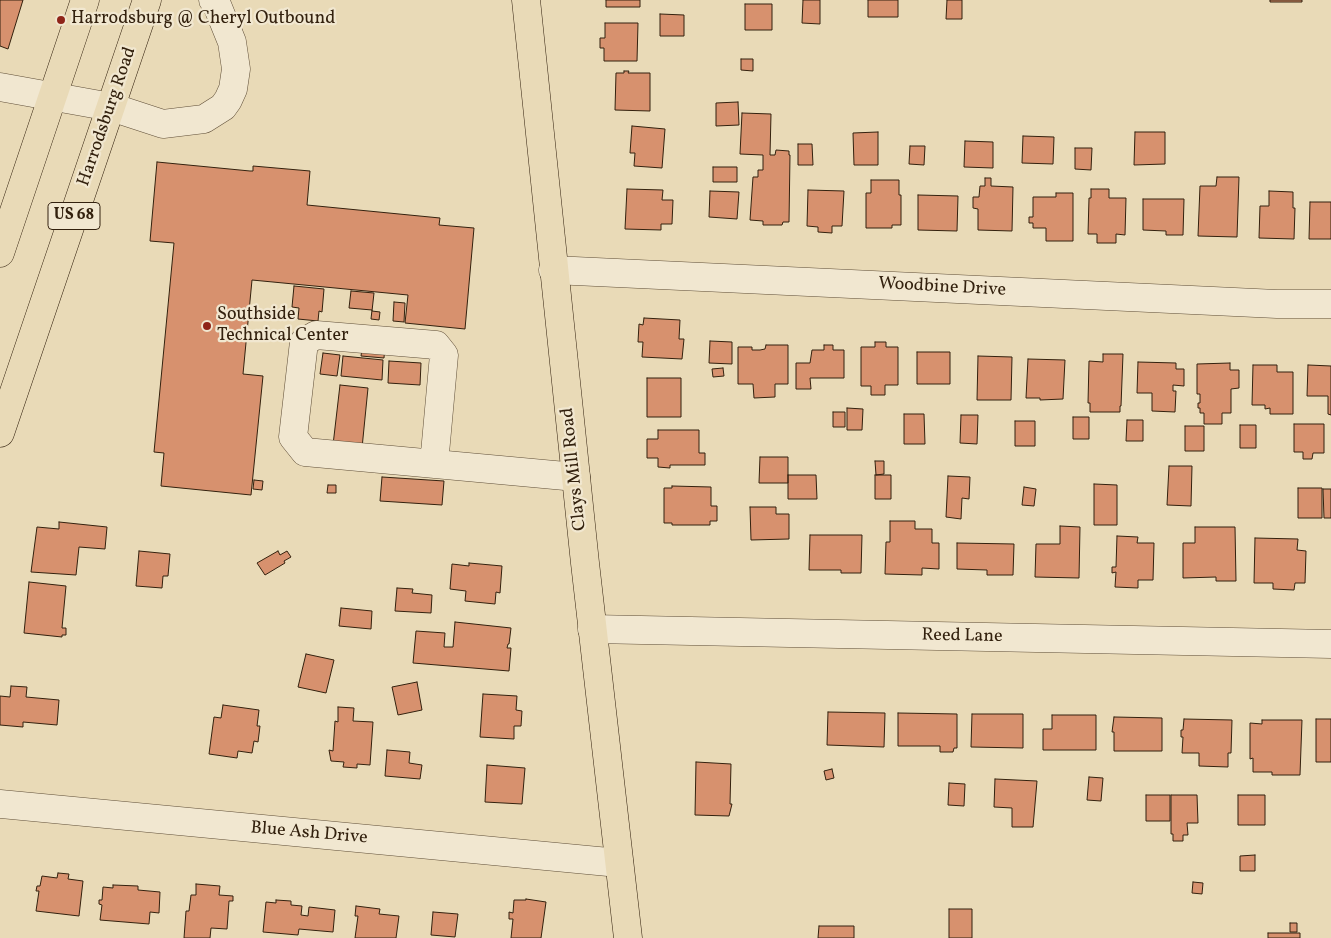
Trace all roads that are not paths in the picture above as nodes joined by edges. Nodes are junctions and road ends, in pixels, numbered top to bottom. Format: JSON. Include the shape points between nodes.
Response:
{"nodes":[{"id":1,"x":85,"y":0,"type":"edge"},
{"id":2,"x":148,"y":0,"type":"edge"},
{"id":3,"x":213,"y":0,"type":"edge"},
{"id":4,"x":526,"y":0,"type":"edge"},
{"id":5,"x":0,"y":87,"type":"edge"},
{"id":6,"x":52,"y":97,"type":"junction"},
{"id":7,"x":111,"y":107,"type":"junction"},
{"id":8,"x":0,"y":253,"type":"edge"},
{"id":9,"x":553,"y":270,"type":"junction"},
{"id":10,"x":1331,"y":304,"type":"edge"},
{"id":11,"x":0,"y":433,"type":"edge"},
{"id":12,"x":434,"y":464,"type":"junction"},
{"id":13,"x":576,"y":477,"type":"junction"},
{"id":14,"x":592,"y":629,"type":"junction"},
{"id":15,"x":1331,"y":644,"type":"edge"},
{"id":16,"x":0,"y":804,"type":"edge"},
{"id":17,"x":619,"y":863,"type":"junction"},
{"id":18,"x":628,"y":938,"type":"edge"}],
"edges":[{"from":1,"to":6,"type":"main road"},
{"from":2,"to":7,"type":"main road","name":"Harrodsburg Road","number":"US 68"},
{"from":3,"to":7,"type":"street","via":[[232,42],[236,69],[233,89],[223,107],[204,119],[163,124]]},
{"from":4,"to":9,"type":"main road","name":"Clays Mill Road"},
{"from":5,"to":6,"type":"street"},
{"from":6,"to":7,"type":"street"},
{"from":6,"to":8,"type":"main road"},
{"from":7,"to":11,"type":"main road","name":"Harrodsburg Road","number":"US 68"},
{"from":9,"to":10,"type":"street","name":"Woodbine Drive"},
{"from":9,"to":13,"type":"main road","name":"Clays Mill Road"},
{"from":12,"to":12,"type":"street","via":[[305,452],[293,437],[304,342],[316,335],[436,345],[444,355]]},
{"from":12,"to":13,"type":"street"},
{"from":13,"to":14,"type":"main road","name":"Clays Mill Road"},
{"from":14,"to":15,"type":"street","name":"Reed Lane"},
{"from":14,"to":17,"type":"main road","name":"Clays Mill Road"},
{"from":16,"to":17,"type":"street","name":"Blue Ash Drive"},
{"from":17,"to":18,"type":"main road","name":"Clays Mill Road"}]}
